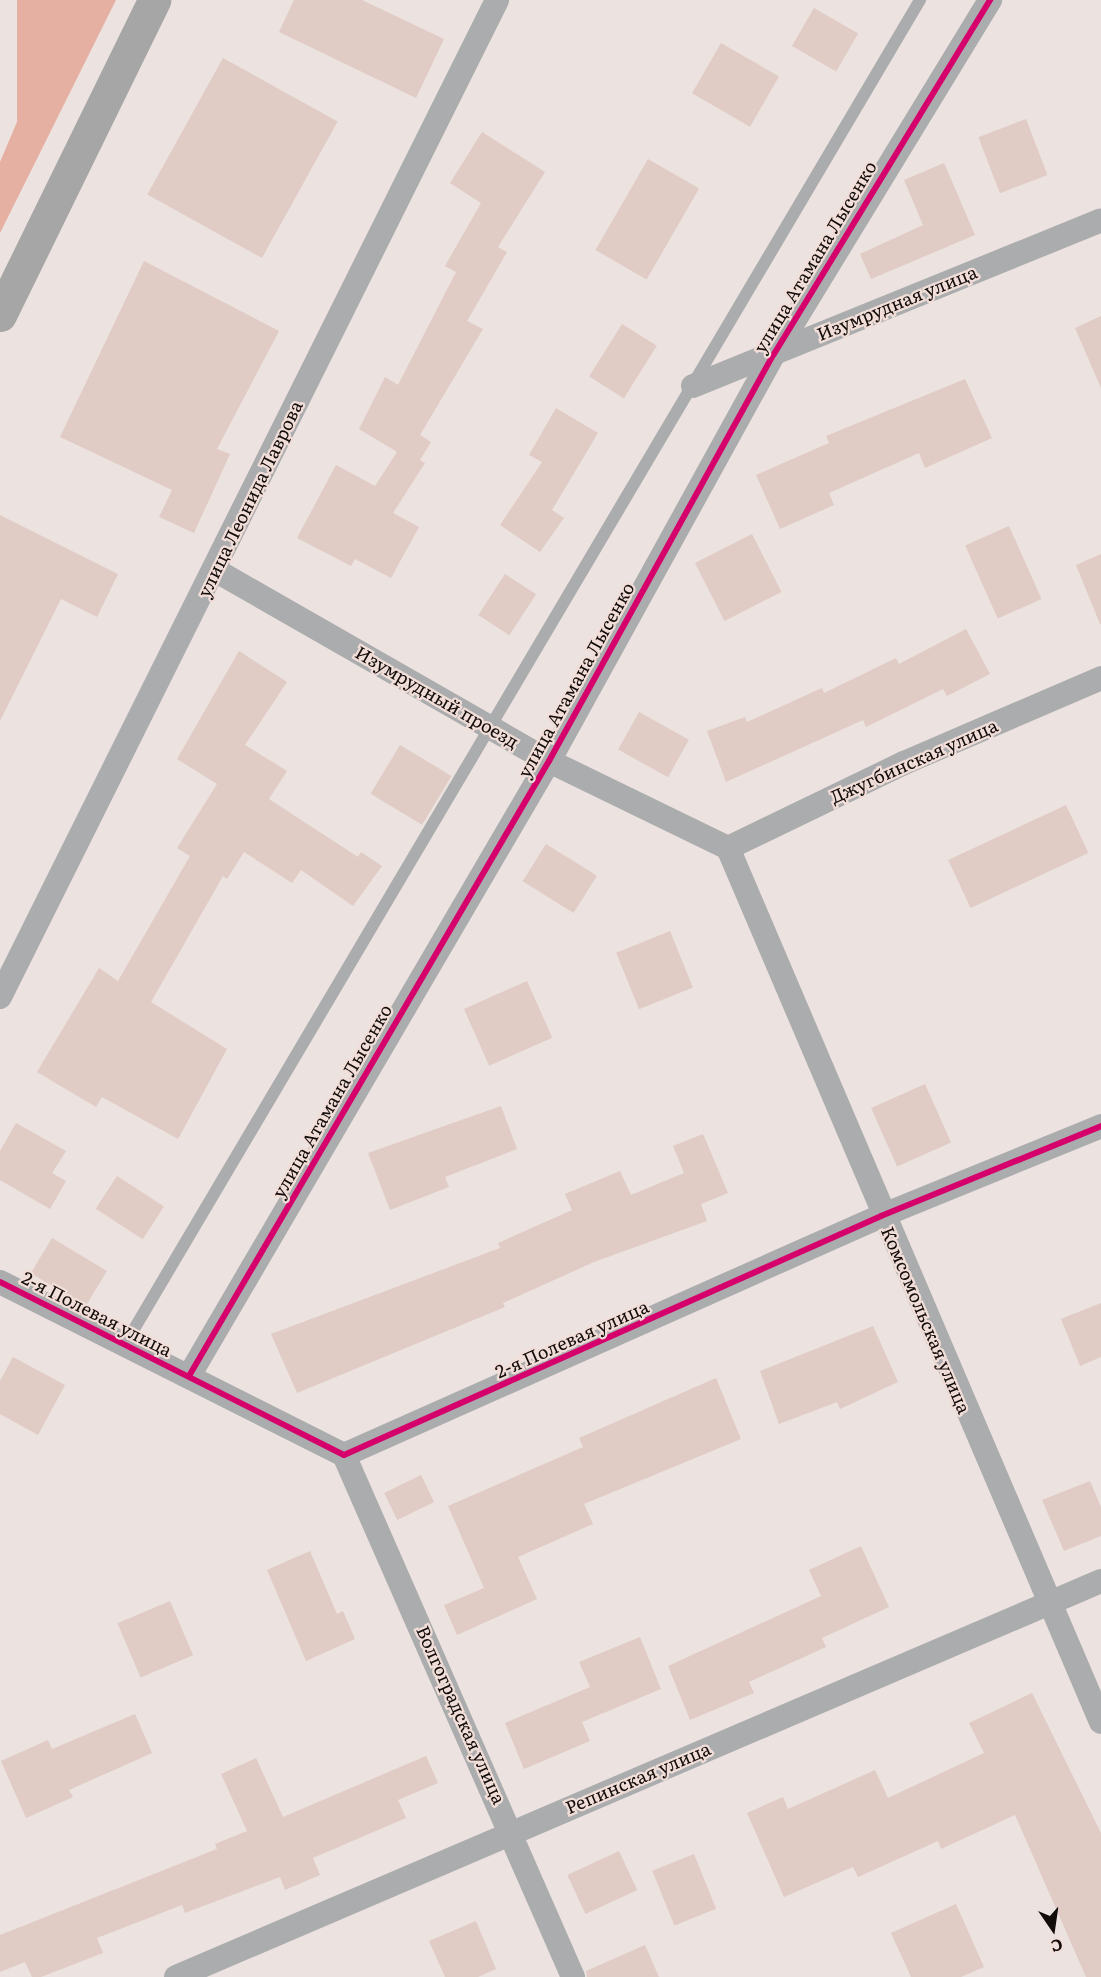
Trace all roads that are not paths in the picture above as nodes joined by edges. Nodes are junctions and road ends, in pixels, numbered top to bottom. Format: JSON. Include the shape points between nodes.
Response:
{"nodes":[{"id":1,"x":154,"y":0,"type":"edge"},
{"id":2,"x":497,"y":0,"type":"edge"},
{"id":3,"x":920,"y":0,"type":"edge"},
{"id":4,"x":990,"y":0,"type":"edge"},
{"id":5,"x":1101,"y":220,"type":"edge"},
{"id":6,"x":0,"y":315,"type":"edge"},
{"id":7,"x":774,"y":354,"type":"junction"},
{"id":8,"x":693,"y":386,"type":"junction"},
{"id":9,"x":215,"y":570,"type":"junction"},
{"id":10,"x":1101,"y":678,"type":"edge"},
{"id":11,"x":492,"y":728,"type":"junction"},
{"id":12,"x":549,"y":761,"type":"junction"},
{"id":13,"x":728,"y":848,"type":"junction"},
{"id":14,"x":0,"y":998,"type":"edge"},
{"id":15,"x":1101,"y":1126,"type":"edge"},
{"id":16,"x":881,"y":1216,"type":"junction"},
{"id":17,"x":0,"y":1282,"type":"edge"},
{"id":18,"x":124,"y":1346,"type":"junction"},
{"id":19,"x":189,"y":1376,"type":"junction"},
{"id":20,"x":344,"y":1455,"type":"junction"},
{"id":21,"x":1101,"y":1581,"type":"edge"},
{"id":22,"x":1048,"y":1604,"type":"junction"},
{"id":23,"x":1101,"y":1722,"type":"edge"},
{"id":24,"x":513,"y":1831,"type":"junction"},
{"id":25,"x":176,"y":1977,"type":"edge"},
{"id":26,"x":573,"y":1977,"type":"edge"}],
"edges":[{"from":1,"to":6,"type":"main road"},
{"from":2,"to":9,"type":"street","name":"улица Леонида Лаврова"},
{"from":3,"to":8,"type":"lane"},
{"from":4,"to":7,"type":"street","name":"улица Атамана Лысенко"},
{"from":5,"to":7,"type":"street","name":"Изумрудная улица"},
{"from":7,"to":8,"type":"street","name":"Изумрудная улица"},
{"from":7,"to":12,"type":"street","name":"улица Атамана Лысенко"},
{"from":8,"to":11,"type":"lane"},
{"from":9,"to":11,"type":"street","name":"Изумрудный проезд"},
{"from":9,"to":14,"type":"street","name":"улица Леонида Лаврова"},
{"from":10,"to":13,"type":"street","name":"Джугбинская улица","via":[[904,763]]},
{"from":11,"to":12,"type":"street","name":"Изумрудный проезд"},
{"from":11,"to":18,"type":"lane"},
{"from":12,"to":13,"type":"street","name":"Изумрудный проезд"},
{"from":12,"to":19,"type":"street","name":"улица Атамана Лысенко"},
{"from":13,"to":16,"type":"street","name":"Комсомольская улица"},
{"from":15,"to":16,"type":"street","name":"2-я Полевая улица"},
{"from":16,"to":20,"type":"street","name":"2-я Полевая улица"},
{"from":16,"to":22,"type":"street","name":"Комсомольская улица"},
{"from":17,"to":18,"type":"street","name":"2-я Полевая улица"},
{"from":18,"to":19,"type":"street","name":"2-я Полевая улица"},
{"from":19,"to":20,"type":"street","name":"2-я Полевая улица"},
{"from":20,"to":24,"type":"street","name":"Волгоградская улица"},
{"from":21,"to":22,"type":"street","name":"Репинская улица"},
{"from":22,"to":23,"type":"street","name":"Комсомольская улица"},
{"from":22,"to":24,"type":"street","name":"Репинская улица"},
{"from":24,"to":25,"type":"street","name":"Репинская улица"},
{"from":24,"to":26,"type":"street","name":"Волгоградская улица"}]}
